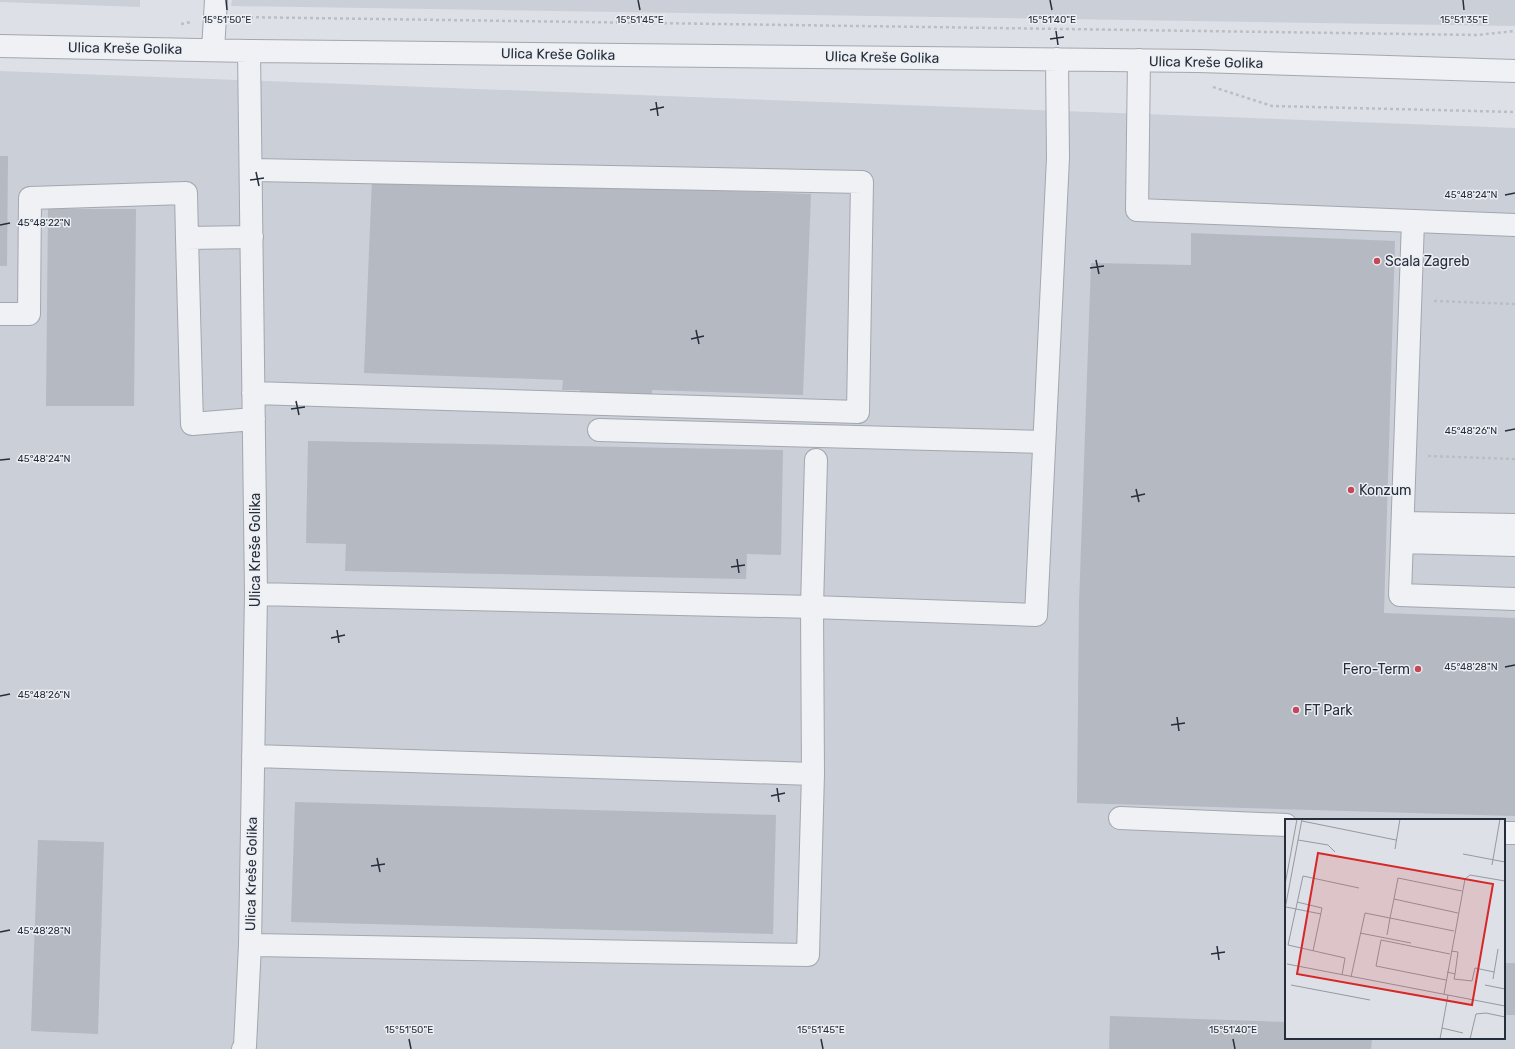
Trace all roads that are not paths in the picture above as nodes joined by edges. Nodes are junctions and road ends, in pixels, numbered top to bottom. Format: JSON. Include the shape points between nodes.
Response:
{"nodes":[{"id":1,"x":216,"y":8,"type":"edge"},
{"id":2,"x":0,"y":46,"type":"edge"},
{"id":3,"x":213,"y":50,"type":"junction"},
{"id":4,"x":249,"y":51,"type":"junction"},
{"id":5,"x":1057,"y":59,"type":"junction"},
{"id":6,"x":1139,"y":60,"type":"junction"},
{"id":7,"x":1515,"y":71,"type":"edge"},
{"id":8,"x":251,"y":170,"type":"junction"},
{"id":9,"x":1413,"y":221,"type":"junction"},
{"id":10,"x":1515,"y":225,"type":"edge"},
{"id":11,"x":252,"y":236,"type":"junction"},
{"id":12,"x":187,"y":238,"type":"junction"},
{"id":13,"x":0,"y":314,"type":"edge"},
{"id":14,"x":253,"y":393,"type":"junction"},
{"id":15,"x":254,"y":419,"type":"junction"},
{"id":16,"x":599,"y":430,"type":"dead end"},
{"id":17,"x":1044,"y":442,"type":"junction"},
{"id":18,"x":816,"y":460,"type":"dead end"},
{"id":19,"x":1515,"y":525,"type":"edge"},
{"id":20,"x":1402,"y":532,"type":"junction"},
{"id":21,"x":1515,"y":545,"type":"edge"},
{"id":22,"x":256,"y":594,"type":"junction"},
{"id":23,"x":1515,"y":600,"type":"edge"},
{"id":24,"x":812,"y":607,"type":"junction"},
{"id":25,"x":253,"y":756,"type":"junction"},
{"id":26,"x":813,"y":774,"type":"junction"},
{"id":27,"x":1120,"y":818,"type":"dead end"},
{"id":28,"x":1285,"y":825,"type":"edge"},
{"id":29,"x":250,"y":945,"type":"junction"},
{"id":30,"x":243,"y":1049,"type":"edge"}],
"edges":[{"from":1,"to":3,"type":"street"},
{"from":2,"to":3,"type":"street","name":"Ulica Kreše Golika"},
{"from":3,"to":4,"type":"street","name":"Ulica Kreše Golika"},
{"from":4,"to":5,"type":"street","name":"Ulica Kreše Golika"},
{"from":4,"to":8,"type":"street","name":"Ulica Kreše Golika"},
{"from":5,"to":6,"type":"street","name":"Ulica Kreše Golika"},
{"from":5,"to":17,"type":"street","via":[[1058,158]]},
{"from":6,"to":7,"type":"street","name":"Ulica Kreše Golika"},
{"from":6,"to":9,"type":"street","via":[[1136,210]]},
{"from":8,"to":11,"type":"street","name":"Ulica Kreše Golika"},
{"from":8,"to":14,"type":"street","via":[[862,182],[858,412]]},
{"from":9,"to":10,"type":"street"},
{"from":9,"to":20,"type":"street"},
{"from":11,"to":12,"type":"street"},
{"from":11,"to":14,"type":"street","name":"Ulica Kreše Golika"},
{"from":12,"to":13,"type":"street","via":[[186,193],[30,198],[29,314]]},
{"from":12,"to":15,"type":"street","via":[[192,424]]},
{"from":14,"to":15,"type":"street","name":"Ulica Kreše Golika"},
{"from":15,"to":22,"type":"street","name":"Ulica Kreše Golika"},
{"from":16,"to":17,"type":"street"},
{"from":17,"to":24,"type":"street","via":[[1036,615]]},
{"from":18,"to":24,"type":"street"},
{"from":19,"to":20,"type":"street"},
{"from":20,"to":21,"type":"street"},
{"from":20,"to":23,"type":"street","via":[[1400,595]]},
{"from":22,"to":24,"type":"street"},
{"from":22,"to":25,"type":"street","name":"Ulica Kreše Golika"},
{"from":24,"to":26,"type":"street"},
{"from":25,"to":26,"type":"street"},
{"from":25,"to":29,"type":"street","name":"Ulica Kreše Golika"},
{"from":26,"to":29,"type":"street","via":[[808,955]]},
{"from":27,"to":28,"type":"street"},
{"from":29,"to":30,"type":"street","name":"Ulica Kreše Golika"}]}
